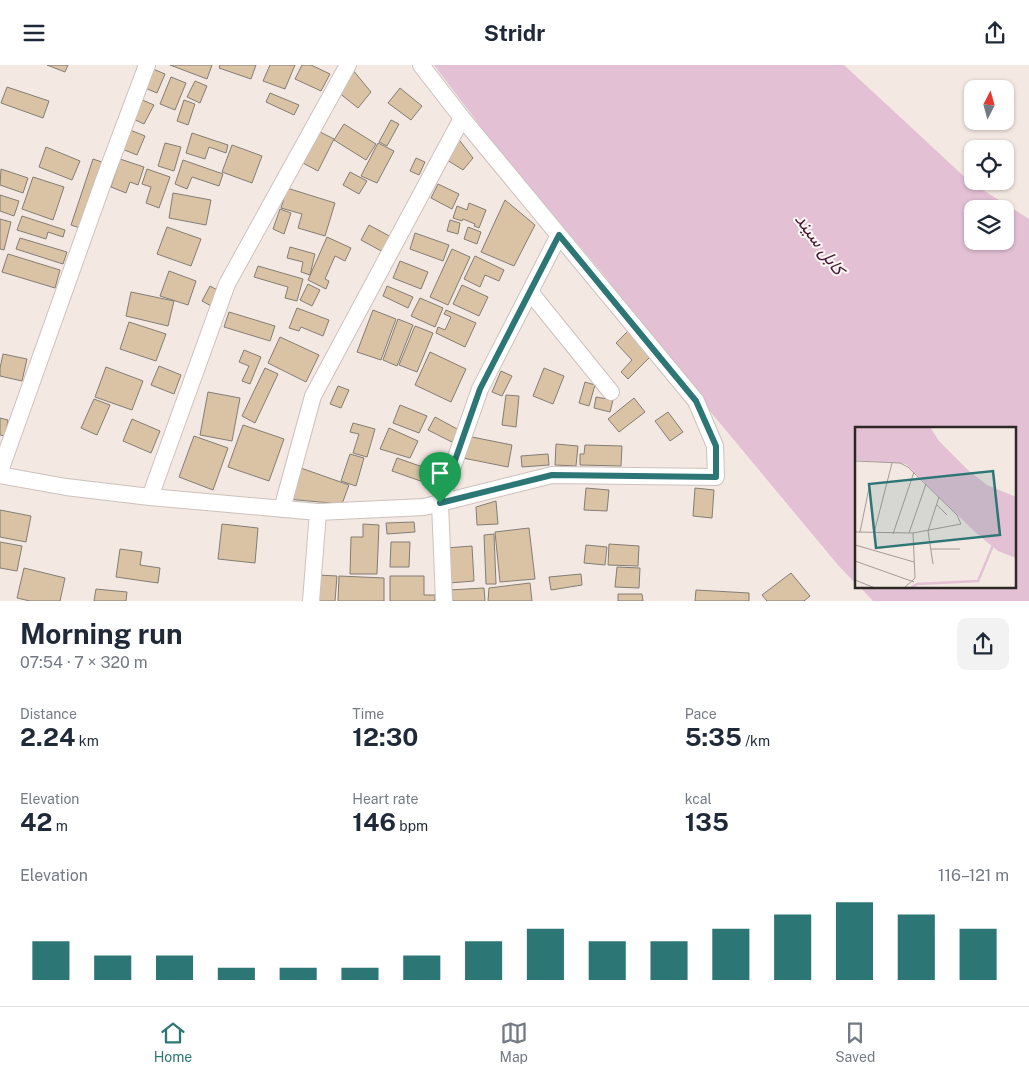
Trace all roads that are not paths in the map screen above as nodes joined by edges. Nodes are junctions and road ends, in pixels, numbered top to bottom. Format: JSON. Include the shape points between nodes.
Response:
{"nodes":[{"id":1,"x":147,"y":65,"type":"edge"},
{"id":2,"x":348,"y":65,"type":"edge"},
{"id":3,"x":421,"y":65,"type":"edge"},
{"id":4,"x":462,"y":118,"type":"junction"},
{"id":5,"x":559,"y":235,"type":"junction"},
{"id":6,"x":530,"y":292,"type":"junction"},
{"id":7,"x":611,"y":392,"type":"dead end"},
{"id":8,"x":0,"y":471,"type":"edge"},
{"id":9,"x":0,"y":475,"type":"edge"},
{"id":10,"x":150,"y":497,"type":"junction"},
{"id":11,"x":440,"y":503,"type":"junction"},
{"id":12,"x":282,"y":509,"type":"junction"},
{"id":13,"x":318,"y":512,"type":"junction"},
{"id":14,"x":311,"y":601,"type":"edge"},
{"id":15,"x":444,"y":601,"type":"edge"}],
"edges":[{"from":1,"to":8,"type":"street"},
{"from":2,"to":10,"type":"street","via":[[227,284]]},
{"from":3,"to":4,"type":"street"},
{"from":4,"to":5,"type":"street"},
{"from":4,"to":12,"type":"street","via":[[313,396]]},
{"from":5,"to":6,"type":"street"},
{"from":5,"to":11,"type":"street","via":[[696,401],[716,446],[716,477],[552,475]]},
{"from":6,"to":7,"type":"street"},
{"from":6,"to":11,"type":"street","via":[[480,389]]},
{"from":9,"to":10,"type":"street"},
{"from":10,"to":12,"type":"street"},
{"from":11,"to":13,"type":"street","via":[[424,507]]},
{"from":11,"to":15,"type":"street"},
{"from":12,"to":13,"type":"street"},
{"from":13,"to":14,"type":"street"}]}
